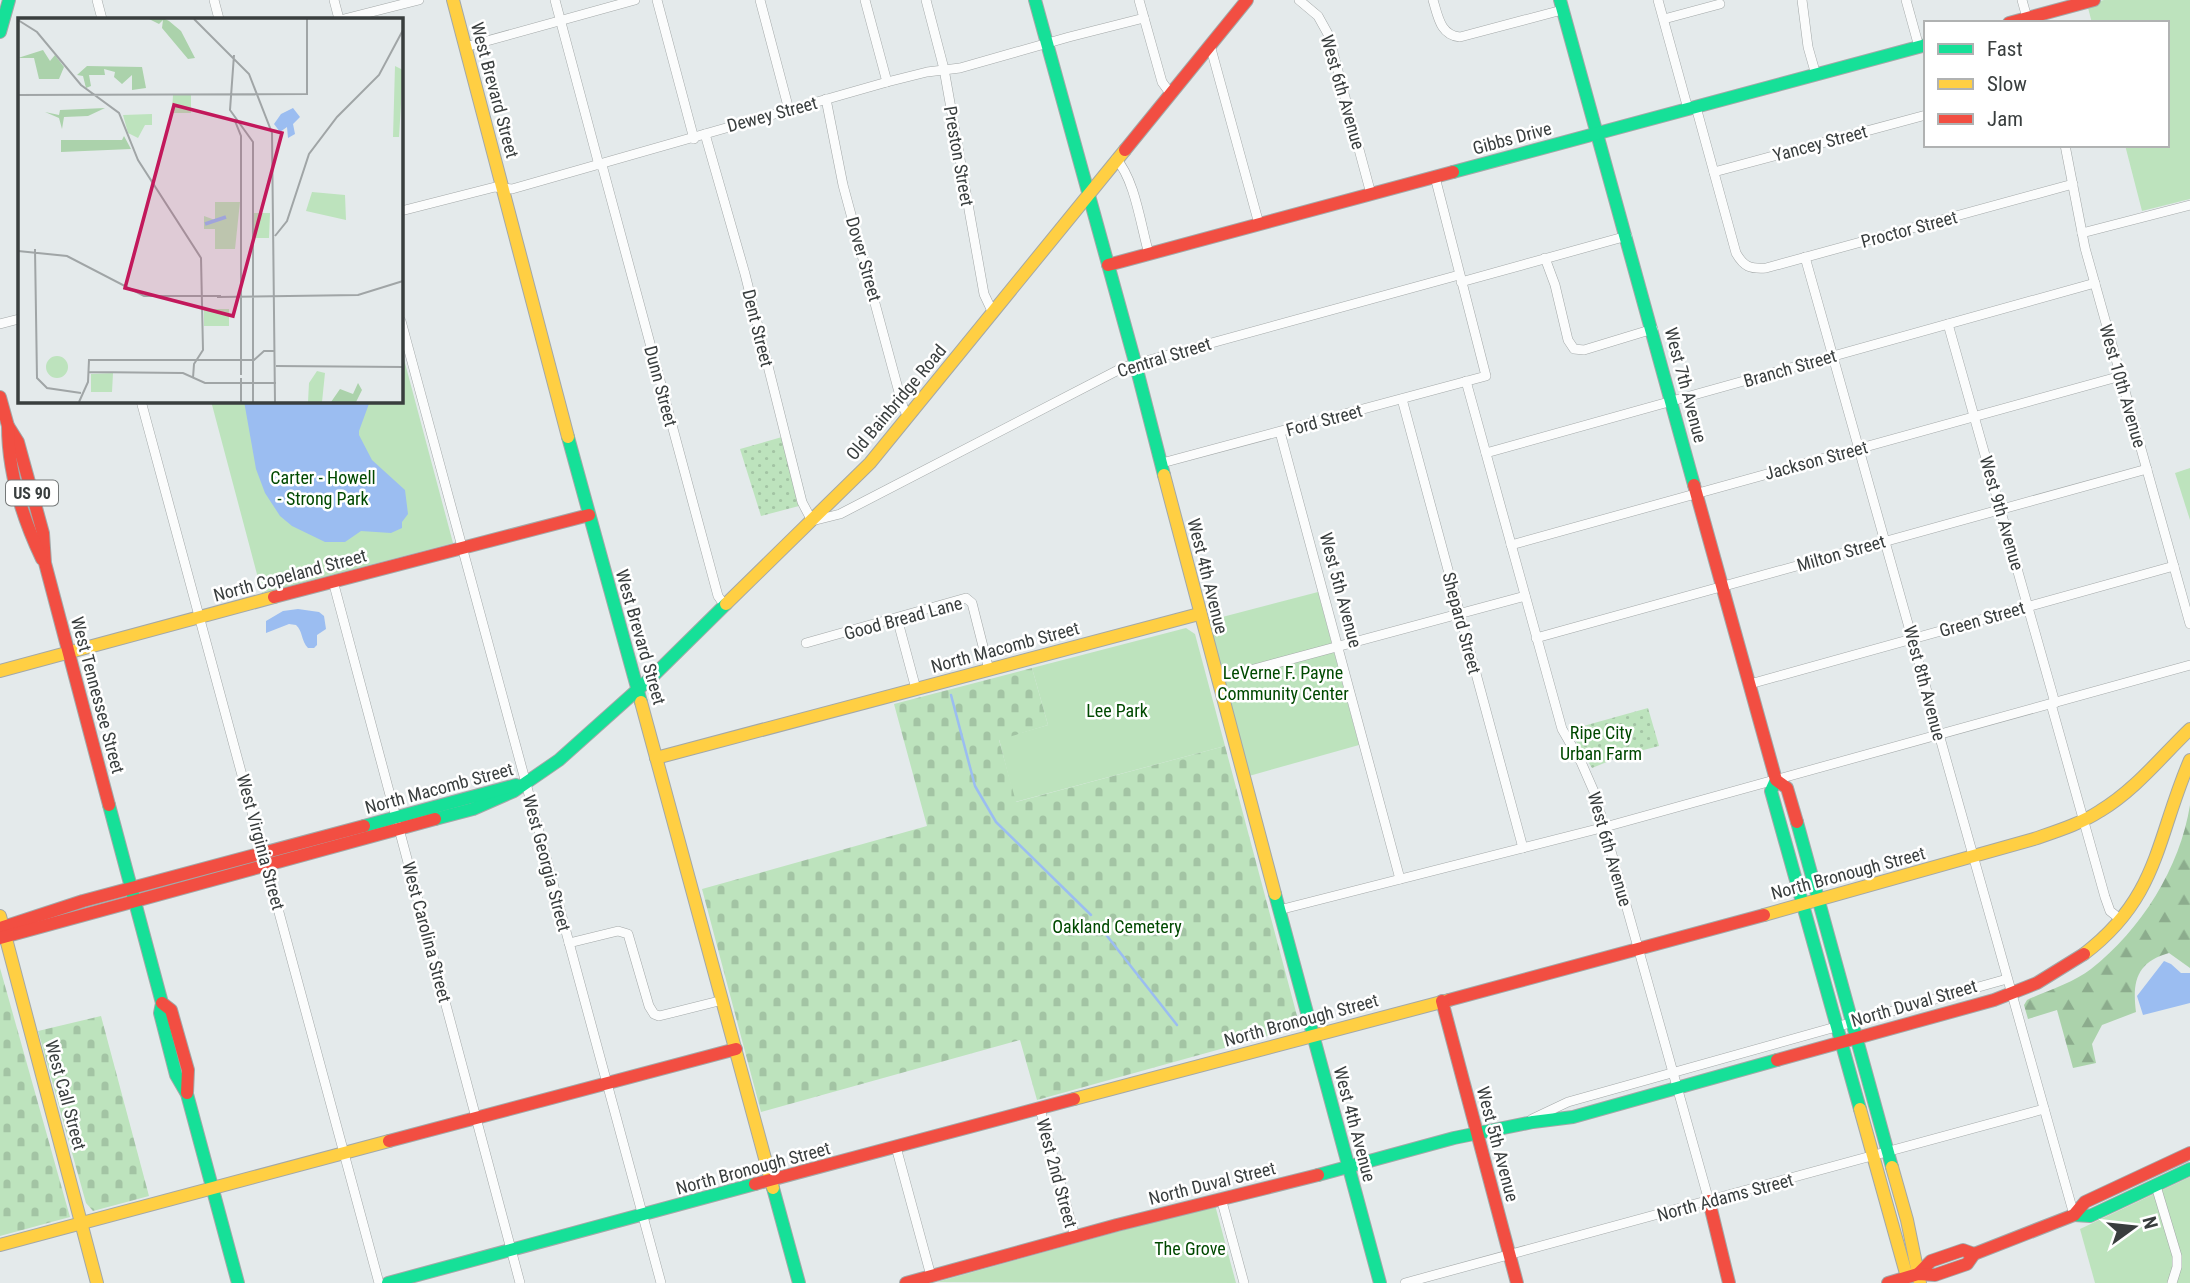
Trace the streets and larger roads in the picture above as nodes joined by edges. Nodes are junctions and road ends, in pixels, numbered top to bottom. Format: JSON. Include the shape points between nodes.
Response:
{"nodes":[{"id":1,"x":9,"y":0,"type":"edge"},
{"id":2,"x":97,"y":0,"type":"edge"},
{"id":3,"x":214,"y":0,"type":"edge"},
{"id":4,"x":334,"y":0,"type":"edge"},
{"id":5,"x":419,"y":0,"type":"edge"},
{"id":6,"x":453,"y":0,"type":"edge"},
{"id":7,"x":555,"y":0,"type":"edge"},
{"id":8,"x":635,"y":0,"type":"edge"},
{"id":9,"x":657,"y":0,"type":"edge"},
{"id":10,"x":760,"y":0,"type":"edge"},
{"id":11,"x":865,"y":0,"type":"edge"},
{"id":12,"x":926,"y":0,"type":"edge"},
{"id":13,"x":1035,"y":0,"type":"edge"},
{"id":14,"x":1139,"y":0,"type":"edge"},
{"id":15,"x":1247,"y":0,"type":"edge"},
{"id":16,"x":1299,"y":0,"type":"edge"},
{"id":17,"x":1433,"y":0,"type":"edge"},
{"id":18,"x":1658,"y":0,"type":"edge"},
{"id":19,"x":1802,"y":0,"type":"edge"},
{"id":20,"x":1906,"y":0,"type":"edge"},
{"id":21,"x":2022,"y":0,"type":"edge"},
{"id":22,"x":2094,"y":0,"type":"edge"},
{"id":23,"x":1720,"y":4,"type":"dead end"},
{"id":24,"x":1561,"y":5,"type":"edge"},
{"id":25,"x":102,"y":18,"type":"edge"},
{"id":26,"x":219,"y":18,"type":"edge"},
{"id":27,"x":341,"y":18,"type":"edge"},
{"id":28,"x":345,"y":18,"type":"edge"},
{"id":29,"x":1144,"y":18,"type":"junction"},
{"id":30,"x":1664,"y":19,"type":"junction"},
{"id":31,"x":2030,"y":19,"type":"edge"},
{"id":32,"x":561,"y":21,"type":"junction"},
{"id":33,"x":0,"y":32,"type":"edge"},
{"id":34,"x":1047,"y":43,"type":"junction"},
{"id":35,"x":1210,"y":45,"type":"junction"},
{"id":36,"x":1922,"y":46,"type":"edge"},
{"id":37,"x":466,"y":47,"type":"junction"},
{"id":38,"x":944,"y":69,"type":"junction"},
{"id":39,"x":1816,"y":75,"type":"junction"},
{"id":40,"x":887,"y":82,"type":"junction"},
{"id":41,"x":1170,"y":93,"type":"junction"},
{"id":42,"x":826,"y":99,"type":"junction"},
{"id":43,"x":1692,"y":108,"type":"junction"},
{"id":44,"x":789,"y":110,"type":"junction"},
{"id":45,"x":1924,"y":116,"type":"edge"},
{"id":46,"x":1598,"y":133,"type":"junction"},
{"id":47,"x":705,"y":134,"type":"junction"},
{"id":48,"x":694,"y":139,"type":"junction"},
{"id":49,"x":2065,"y":147,"type":"edge"},
{"id":50,"x":1116,"y":159,"type":"junction"},
{"id":51,"x":600,"y":165,"type":"junction"},
{"id":52,"x":1714,"y":172,"type":"junction"},
{"id":53,"x":1434,"y":177,"type":"junction"},
{"id":54,"x":2073,"y":184,"type":"junction"},
{"id":55,"x":502,"y":188,"type":"junction"},
{"id":56,"x":1088,"y":193,"type":"junction"},
{"id":57,"x":1371,"y":194,"type":"junction"},
{"id":58,"x":2190,"y":205,"type":"edge"},
{"id":59,"x":402,"y":211,"type":"edge"},
{"id":60,"x":1259,"y":224,"type":"junction"},
{"id":61,"x":2082,"y":233,"type":"junction"},
{"id":62,"x":1627,"y":236,"type":"junction"},
{"id":63,"x":1149,"y":254,"type":"junction"},
{"id":64,"x":1805,"y":257,"type":"junction"},
{"id":65,"x":1545,"y":258,"type":"junction"},
{"id":66,"x":1108,"y":265,"type":"junction"},
{"id":67,"x":1460,"y":278,"type":"junction"},
{"id":68,"x":2095,"y":283,"type":"junction"},
{"id":69,"x":992,"y":311,"type":"junction"},
{"id":70,"x":18,"y":319,"type":"edge"},
{"id":71,"x":0,"y":324,"type":"edge"},
{"id":72,"x":1948,"y":324,"type":"junction"},
{"id":73,"x":402,"y":325,"type":"edge"},
{"id":74,"x":1653,"y":329,"type":"junction"},
{"id":75,"x":1834,"y":356,"type":"junction"},
{"id":76,"x":1135,"y":362,"type":"junction"},
{"id":77,"x":2120,"y":376,"type":"junction"},
{"id":78,"x":1466,"y":381,"type":"junction"},
{"id":79,"x":0,"y":397,"type":"edge"},
{"id":80,"x":1402,"y":399,"type":"junction"},
{"id":81,"x":1672,"y":401,"type":"junction"},
{"id":82,"x":141,"y":402,"type":"edge"},
{"id":83,"x":1975,"y":416,"type":"junction"},
{"id":84,"x":908,"y":417,"type":"junction"},
{"id":85,"x":1280,"y":432,"type":"junction"},
{"id":86,"x":1860,"y":448,"type":"junction"},
{"id":87,"x":1486,"y":453,"type":"junction"},
{"id":88,"x":1162,"y":463,"type":"junction"},
{"id":89,"x":2147,"y":469,"type":"junction"},
{"id":90,"x":1698,"y":493,"type":"junction"},
{"id":91,"x":2000,"y":509,"type":"junction"},
{"id":92,"x":589,"y":515,"type":"junction"},
{"id":93,"x":812,"y":521,"type":"junction"},
{"id":94,"x":1886,"y":541,"type":"junction"},
{"id":95,"x":1511,"y":545,"type":"junction"},
{"id":96,"x":462,"y":548,"type":"junction"},
{"id":97,"x":2174,"y":566,"type":"junction"},
{"id":98,"x":333,"y":581,"type":"junction"},
{"id":99,"x":1723,"y":586,"type":"junction"},
{"id":100,"x":1525,"y":596,"type":"junction"},
{"id":101,"x":725,"y":606,"type":"junction"},
{"id":102,"x":2028,"y":607,"type":"junction"},
{"id":103,"x":1199,"y":614,"type":"junction"},
{"id":104,"x":1460,"y":614,"type":"junction"},
{"id":105,"x":200,"y":617,"type":"junction"},
{"id":106,"x":897,"y":618,"type":"junction"},
{"id":107,"x":2190,"y":624,"type":"edge"},
{"id":108,"x":1536,"y":638,"type":"junction"},
{"id":109,"x":1913,"y":639,"type":"junction"},
{"id":110,"x":806,"y":643,"type":"dead end"},
{"id":111,"x":1338,"y":647,"type":"junction"},
{"id":112,"x":69,"y":653,"type":"junction"},
{"id":113,"x":2190,"y":665,"type":"edge"},
{"id":114,"x":989,"y":670,"type":"junction"},
{"id":115,"x":0,"y":671,"type":"edge"},
{"id":116,"x":1217,"y":679,"type":"junction"},
{"id":117,"x":1750,"y":684,"type":"junction"},
{"id":118,"x":638,"y":689,"type":"junction"},
{"id":119,"x":916,"y":689,"type":"junction"},
{"id":120,"x":2053,"y":703,"type":"junction"},
{"id":121,"x":2190,"y":729,"type":"edge"},
{"id":122,"x":1939,"y":735,"type":"junction"},
{"id":123,"x":656,"y":758,"type":"junction"},
{"id":124,"x":2190,"y":760,"type":"edge"},
{"id":125,"x":1776,"y":780,"type":"junction"},
{"id":126,"x":525,"y":782,"type":"junction"},
{"id":127,"x":2084,"y":820,"type":"junction"},
{"id":128,"x":398,"y":822,"type":"junction"},
{"id":129,"x":1605,"y":827,"type":"junction"},
{"id":130,"x":1522,"y":848,"type":"junction"},
{"id":131,"x":1972,"y":856,"type":"junction"},
{"id":132,"x":266,"y":859,"type":"junction"},
{"id":133,"x":1401,"y":879,"type":"junction"},
{"id":134,"x":133,"y":895,"type":"junction"},
{"id":135,"x":1817,"y":899,"type":"junction"},
{"id":136,"x":1802,"y":903,"type":"junction"},
{"id":137,"x":1279,"y":910,"type":"junction"},
{"id":138,"x":2120,"y":919,"type":"junction"},
{"id":139,"x":2,"y":929,"type":"edge"},
{"id":140,"x":569,"y":943,"type":"junction"},
{"id":141,"x":1830,"y":949,"type":"junction"},
{"id":142,"x":1638,"y":950,"type":"junction"},
{"id":143,"x":1816,"y":953,"type":"junction"},
{"id":144,"x":2007,"y":979,"type":"junction"},
{"id":145,"x":2011,"y":994,"type":"junction"},
{"id":146,"x":723,"y":1000,"type":"junction"},
{"id":147,"x":1442,"y":1002,"type":"junction"},
{"id":148,"x":1851,"y":1023,"type":"junction"},
{"id":149,"x":1836,"y":1027,"type":"junction"},
{"id":150,"x":1313,"y":1035,"type":"junction"},
{"id":151,"x":1855,"y":1038,"type":"junction"},
{"id":152,"x":1840,"y":1042,"type":"junction"},
{"id":153,"x":736,"y":1049,"type":"junction"},
{"id":154,"x":1672,"y":1072,"type":"junction"},
{"id":155,"x":607,"y":1084,"type":"junction"},
{"id":156,"x":1677,"y":1088,"type":"junction"},
{"id":157,"x":1040,"y":1109,"type":"junction"},
{"id":158,"x":2044,"y":1109,"type":"junction"},
{"id":159,"x":477,"y":1118,"type":"junction"},
{"id":160,"x":1528,"y":1121,"type":"junction"},
{"id":161,"x":1477,"y":1132,"type":"junction"},
{"id":162,"x":896,"y":1147,"type":"junction"},
{"id":163,"x":1889,"y":1152,"type":"junction"},
{"id":164,"x":344,"y":1153,"type":"junction"},
{"id":165,"x":2190,"y":1153,"type":"edge"},
{"id":166,"x":1872,"y":1156,"type":"junction"},
{"id":167,"x":1349,"y":1165,"type":"junction"},
{"id":168,"x":2190,"y":1169,"type":"edge"},
{"id":169,"x":2152,"y":1172,"type":"junction"},
{"id":170,"x":772,"y":1181,"type":"junction"},
{"id":171,"x":2156,"y":1186,"type":"junction"},
{"id":172,"x":213,"y":1188,"type":"junction"},
{"id":173,"x":1221,"y":1198,"type":"junction"},
{"id":174,"x":1709,"y":1201,"type":"junction"},
{"id":175,"x":2074,"y":1215,"type":"junction"},
{"id":176,"x":643,"y":1216,"type":"junction"},
{"id":177,"x":1907,"y":1220,"type":"junction"},
{"id":178,"x":81,"y":1223,"type":"junction"},
{"id":179,"x":1893,"y":1224,"type":"junction"},
{"id":180,"x":1074,"y":1237,"type":"junction"},
{"id":181,"x":0,"y":1245,"type":"edge"},
{"id":182,"x":512,"y":1250,"type":"junction"},
{"id":183,"x":1510,"y":1255,"type":"junction"},
{"id":184,"x":931,"y":1276,"type":"junction"},
{"id":185,"x":1915,"y":1278,"type":"edge"},
{"id":186,"x":97,"y":1283,"type":"edge"},
{"id":187,"x":238,"y":1283,"type":"edge"},
{"id":188,"x":379,"y":1283,"type":"edge"},
{"id":189,"x":388,"y":1283,"type":"edge"},
{"id":190,"x":520,"y":1283,"type":"edge"},
{"id":191,"x":661,"y":1283,"type":"edge"},
{"id":192,"x":799,"y":1283,"type":"edge"},
{"id":193,"x":906,"y":1283,"type":"edge"},
{"id":194,"x":1244,"y":1283,"type":"edge"},
{"id":195,"x":1380,"y":1283,"type":"edge"},
{"id":196,"x":1405,"y":1283,"type":"edge"},
{"id":197,"x":1517,"y":1283,"type":"edge"},
{"id":198,"x":1729,"y":1283,"type":"edge"},
{"id":199,"x":1888,"y":1283,"type":"edge"},
{"id":200,"x":2172,"y":1283,"type":"edge"}],
"edges":[{"from":1,"to":33,"type":"street"},
{"from":2,"to":25,"type":"street"},
{"from":3,"to":26,"type":"street"},
{"from":4,"to":27,"type":"street"},
{"from":5,"to":28,"type":"street"},
{"from":6,"to":37,"type":"street","name":"West Brevard Street"},
{"from":7,"to":32,"type":"street","name":"Dunn Street"},
{"from":8,"to":32,"type":"street"},
{"from":9,"to":48,"type":"street"},
{"from":10,"to":44,"type":"street"},
{"from":11,"to":40,"type":"street"},
{"from":12,"to":38,"type":"street","name":"Preston Street"},
{"from":13,"to":34,"type":"street","name":"West 4th Avenue"},
{"from":14,"to":29,"type":"street"},
{"from":15,"to":35,"type":"street","name":"Old Bainbridge Road"},
{"from":16,"to":57,"type":"street","name":"West 6th Avenue","via":[[1318,16],[1328,34]]},
{"from":17,"to":24,"type":"street","via":[[1448,33],[1460,37]]},
{"from":18,"to":30,"type":"street"},
{"from":19,"to":39,"type":"street"},
{"from":20,"to":36,"type":"street"},
{"from":21,"to":31,"type":"street"},
{"from":22,"to":31,"type":"street"},
{"from":23,"to":30,"type":"street"},
{"from":24,"to":46,"type":"street","name":"West 7th Avenue"},
{"from":29,"to":34,"type":"street","name":"Dewey Street"},
{"from":29,"to":41,"type":"street","via":[[1162,82]]},
{"from":30,"to":43,"type":"street"},
{"from":32,"to":37,"type":"street"},
{"from":32,"to":51,"type":"street","name":"Dunn Street"},
{"from":34,"to":38,"type":"street","name":"Dewey Street"},
{"from":34,"to":56,"type":"street","name":"West 4th Avenue"},
{"from":35,"to":41,"type":"street","name":"Old Bainbridge Road"},
{"from":35,"to":60,"type":"street"},
{"from":36,"to":39,"type":"street","name":"Gibbs Drive"},
{"from":37,"to":55,"type":"street","name":"West Brevard Street"},
{"from":38,"to":40,"type":"street","name":"Dewey Street"},
{"from":38,"to":69,"type":"street","name":"Preston Street","via":[[985,294]]},
{"from":39,"to":43,"type":"street","name":"Gibbs Drive"},
{"from":40,"to":42,"type":"street","name":"Dewey Street"},
{"from":41,"to":50,"type":"street","name":"Old Bainbridge Road"},
{"from":42,"to":44,"type":"street","name":"Dewey Street"},
{"from":42,"to":84,"type":"street","name":"Dover Street","via":[[856,235]]},
{"from":43,"to":46,"type":"street","name":"Gibbs Drive"},
{"from":43,"to":52,"type":"street"},
{"from":44,"to":47,"type":"street","name":"Dewey Street"},
{"from":45,"to":52,"type":"street","name":"Yancey Street"},
{"from":46,"to":53,"type":"street","name":"Gibbs Drive"},
{"from":46,"to":62,"type":"street","name":"West 7th Avenue"},
{"from":47,"to":48,"type":"street","name":"Dewey Street"},
{"from":47,"to":93,"type":"street","name":"Dent Street","via":[[797,485]]},
{"from":48,"to":51,"type":"street","name":"Dewey Street"},
{"from":49,"to":54,"type":"street","name":"West 10th Avenue"},
{"from":50,"to":56,"type":"street","name":"Old Bainbridge Road"},
{"from":50,"to":63,"type":"street","via":[[1129,183]]},
{"from":51,"to":55,"type":"street","name":"Dewey Street"},
{"from":51,"to":101,"type":"street","name":"Dunn Street"},
{"from":52,"to":64,"type":"street","name":"Proctor Street","via":[[1736,253],[1744,266],[1766,268]]},
{"from":53,"to":57,"type":"street","name":"Gibbs Drive"},
{"from":53,"to":67,"type":"street"},
{"from":54,"to":61,"type":"street","name":"West 10th Avenue"},
{"from":54,"to":64,"type":"street","name":"Proctor Street"},
{"from":55,"to":59,"type":"street","name":"Dewey Street"},
{"from":55,"to":92,"type":"street","name":"West Brevard Street"},
{"from":56,"to":66,"type":"street","name":"West 4th Avenue"},
{"from":56,"to":69,"type":"street","name":"Old Bainbridge Road"},
{"from":57,"to":60,"type":"street","name":"Gibbs Drive"},
{"from":58,"to":61,"type":"street"},
{"from":60,"to":63,"type":"street","name":"Gibbs Drive"},
{"from":61,"to":68,"type":"street","name":"West 10th Avenue"},
{"from":62,"to":65,"type":"street","name":"Central Street"},
{"from":62,"to":74,"type":"street","name":"West 7th Avenue"},
{"from":63,"to":66,"type":"street","name":"Gibbs Drive"},
{"from":64,"to":75,"type":"street","name":"West 8th Avenue"},
{"from":65,"to":67,"type":"street","name":"Central Street"},
{"from":65,"to":74,"type":"street","via":[[1570,346],[1577,350]]},
{"from":66,"to":76,"type":"street","name":"West 4th Avenue"},
{"from":67,"to":76,"type":"street","name":"Central Street"},
{"from":67,"to":78,"type":"street","name":"Ford Street","via":[[1486,376]]},
{"from":68,"to":72,"type":"street","name":"Branch Street"},
{"from":68,"to":77,"type":"street","name":"West 10th Avenue"},
{"from":69,"to":84,"type":"street","name":"Old Bainbridge Road"},
{"from":70,"to":71,"type":"street"},
{"from":72,"to":75,"type":"street","name":"Branch Street"},
{"from":72,"to":83,"type":"street","name":"West 9th Avenue"},
{"from":73,"to":96,"type":"street","name":"West Georgia Street"},
{"from":74,"to":81,"type":"street","name":"West 7th Avenue"},
{"from":75,"to":81,"type":"street","name":"Branch Street"},
{"from":75,"to":86,"type":"street","name":"West 8th Avenue"},
{"from":76,"to":88,"type":"street","name":"West 4th Avenue"},
{"from":76,"to":93,"type":"street","name":"Central Street","via":[[840,514]]},
{"from":77,"to":83,"type":"street","name":"Jackson Street"},
{"from":77,"to":89,"type":"street","name":"West 10th Avenue"},
{"from":78,"to":80,"type":"street","name":"Ford Street"},
{"from":78,"to":87,"type":"street","name":"West 6th Avenue"},
{"from":79,"to":112,"type":"street","name":"West Tennessee Street","number":"US 90","via":[[18,442],[43,533],[44,563]]},
{"from":80,"to":85,"type":"street","name":"Ford Street"},
{"from":80,"to":104,"type":"street","name":"Shepard Street"},
{"from":81,"to":87,"type":"street","name":"Branch Street"},
{"from":81,"to":90,"type":"street","name":"West 7th Avenue"},
{"from":82,"to":105,"type":"street","name":"West Virginia Street"},
{"from":83,"to":86,"type":"street","name":"Jackson Street"},
{"from":83,"to":91,"type":"street","name":"West 9th Avenue"},
{"from":84,"to":93,"type":"street","name":"Old Bainbridge Road"},
{"from":85,"to":88,"type":"street","name":"Ford Street"},
{"from":85,"to":111,"type":"street","name":"West 5th Avenue"},
{"from":86,"to":90,"type":"street","name":"Jackson Street"},
{"from":86,"to":94,"type":"street","name":"West 8th Avenue"},
{"from":87,"to":95,"type":"street","name":"West 6th Avenue"},
{"from":88,"to":103,"type":"street","name":"West 4th Avenue"},
{"from":89,"to":91,"type":"street","name":"Milton Street"},
{"from":89,"to":97,"type":"street","name":"West 10th Avenue"},
{"from":90,"to":95,"type":"street","name":"Jackson Street"},
{"from":90,"to":99,"type":"street","name":"West 7th Avenue"},
{"from":91,"to":94,"type":"street","name":"Milton Street"},
{"from":91,"to":102,"type":"street","name":"West 9th Avenue"},
{"from":92,"to":96,"type":"street","name":"North Copeland Street"},
{"from":92,"to":118,"type":"street","name":"West Brevard Street"},
{"from":93,"to":101,"type":"street","name":"Old Bainbridge Road"},
{"from":94,"to":99,"type":"street","name":"Milton Street"},
{"from":94,"to":109,"type":"street","name":"West 8th Avenue"},
{"from":95,"to":100,"type":"street","name":"West 6th Avenue"},
{"from":96,"to":98,"type":"street","name":"North Copeland Street"},
{"from":96,"to":126,"type":"street","name":"West Georgia Street"},
{"from":97,"to":102,"type":"street","name":"Green Street"},
{"from":97,"to":107,"type":"street","name":"West 10th Avenue"},
{"from":98,"to":105,"type":"street","name":"North Copeland Street"},
{"from":98,"to":128,"type":"street","name":"West Carolina Street"},
{"from":99,"to":108,"type":"street","name":"Milton Street"},
{"from":99,"to":117,"type":"street","name":"West 7th Avenue"},
{"from":100,"to":104,"type":"street"},
{"from":100,"to":108,"type":"street","name":"West 6th Avenue"},
{"from":101,"to":118,"type":"street","name":"Old Bainbridge Road"},
{"from":102,"to":109,"type":"street","name":"Green Street"},
{"from":102,"to":120,"type":"street","name":"West 9th Avenue"},
{"from":103,"to":114,"type":"street","name":"North Macomb Street"},
{"from":103,"to":116,"type":"street","name":"West 4th Avenue"},
{"from":104,"to":111,"type":"street"},
{"from":104,"to":130,"type":"street","name":"Shepard Street"},
{"from":105,"to":112,"type":"street","name":"North Copeland Street"},
{"from":105,"to":132,"type":"street","name":"West Virginia Street"},
{"from":106,"to":110,"type":"street","name":"Good Bread Lane"},
{"from":106,"to":114,"type":"street","name":"Good Bread Lane","via":[[968,599]]},
{"from":106,"to":119,"type":"street"},
{"from":108,"to":129,"type":"street","name":"West 6th Avenue","via":[[1562,729],[1587,772]]},
{"from":109,"to":117,"type":"street","name":"Green Street"},
{"from":109,"to":122,"type":"street","name":"West 8th Avenue"},
{"from":111,"to":116,"type":"street"},
{"from":111,"to":133,"type":"street","name":"West 5th Avenue"},
{"from":112,"to":115,"type":"street","name":"North Copeland Street"},
{"from":112,"to":134,"type":"street","name":"West Tennessee Street","number":"US 90"},
{"from":113,"to":120,"type":"street"},
{"from":114,"to":119,"type":"street","name":"North Macomb Street"},
{"from":116,"to":137,"type":"street","name":"West 4th Avenue"},
{"from":117,"to":125,"type":"street","name":"West 7th Avenue"},
{"from":118,"to":123,"type":"street","name":"West Brevard Street"},
{"from":118,"to":126,"type":"street","name":"Old Bainbridge Road","via":[[559,760]]},
{"from":119,"to":123,"type":"street","name":"North Macomb Street"},
{"from":120,"to":122,"type":"street"},
{"from":120,"to":127,"type":"street","name":"West 9th Avenue"},
{"from":121,"to":127,"type":"street","name":"North Bronough Street","via":[[2134,786]]},
{"from":122,"to":125,"type":"street"},
{"from":122,"to":131,"type":"street","name":"West 8th Avenue"},
{"from":123,"to":146,"type":"street","name":"West Brevard Street"},
{"from":124,"to":138,"type":"street","name":"North Duval Street","via":[[2153,867]]},
{"from":125,"to":129,"type":"street"},
{"from":125,"to":135,"type":"street","name":"West 7th Avenue","via":[[1787,788]]},
{"from":125,"to":136,"type":"street","name":"West 7th Avenue","via":[[1771,791]]},
{"from":126,"to":128,"type":"street","name":"North Macomb Street","via":[[488,804]]},
{"from":126,"to":140,"type":"street","name":"West Georgia Street"},
{"from":127,"to":131,"type":"street","name":"North Bronough Street"},
{"from":127,"to":138,"type":"street","name":"West 9th Avenue","via":[[2110,911]]},
{"from":128,"to":132,"type":"street","name":"North Macomb Street"},
{"from":128,"to":159,"type":"street","name":"West Carolina Street"},
{"from":129,"to":130,"type":"street"},
{"from":129,"to":142,"type":"street","name":"West 6th Avenue"},
{"from":130,"to":133,"type":"street"},
{"from":131,"to":135,"type":"street","name":"North Bronough Street"},
{"from":131,"to":144,"type":"street","name":"West 8th Avenue"},
{"from":132,"to":134,"type":"street","name":"North Macomb Street"},
{"from":132,"to":164,"type":"street","name":"West Virginia Street"},
{"from":133,"to":137,"type":"street"},
{"from":134,"to":139,"type":"street","name":"North Macomb Street"},
{"from":134,"to":172,"type":"street","name":"West Tennessee Street","number":"US 90","via":[[162,1003],[171,1010],[188,1070],[187,1094]]},
{"from":135,"to":136,"type":"street","name":"North Bronough Street"},
{"from":135,"to":141,"type":"street","name":"West 7th Avenue"},
{"from":136,"to":142,"type":"street","name":"North Bronough Street"},
{"from":136,"to":143,"type":"street","name":"West 7th Avenue"},
{"from":137,"to":150,"type":"street","name":"West 4th Avenue"},
{"from":138,"to":145,"type":"street","name":"North Duval Street","via":[[2078,959]]},
{"from":139,"to":178,"type":"street","name":"West Call Street"},
{"from":140,"to":146,"type":"street","via":[[618,931],[628,934],[649,1006],[659,1016]]},
{"from":140,"to":155,"type":"street","name":"West Georgia Street"},
{"from":141,"to":143,"type":"street"},
{"from":141,"to":148,"type":"street","name":"West 7th Avenue"},
{"from":142,"to":147,"type":"street","name":"North Bronough Street"},
{"from":142,"to":154,"type":"street","name":"West 6th Avenue"},
{"from":143,"to":149,"type":"street","name":"West 7th Avenue"},
{"from":144,"to":145,"type":"street","name":"West 8th Avenue"},
{"from":144,"to":148,"type":"street","name":"North Duval Street"},
{"from":145,"to":151,"type":"street","name":"North Duval Street"},
{"from":145,"to":158,"type":"street","name":"West 8th Avenue"},
{"from":146,"to":153,"type":"street","name":"West Brevard Street"},
{"from":147,"to":150,"type":"street","name":"North Bronough Street"},
{"from":147,"to":161,"type":"street","name":"West 5th Avenue"},
{"from":148,"to":149,"type":"street","name":"North Duval Street"},
{"from":148,"to":151,"type":"street","name":"West 7th Avenue"},
{"from":149,"to":152,"type":"street","name":"West 7th Avenue"},
{"from":149,"to":154,"type":"street","name":"North Duval Street"},
{"from":150,"to":157,"type":"street","name":"North Bronough Street"},
{"from":150,"to":167,"type":"street","name":"West 4th Avenue"},
{"from":151,"to":152,"type":"street","name":"North Duval Street"},
{"from":151,"to":163,"type":"street","name":"West 7th Avenue"},
{"from":152,"to":156,"type":"street","name":"North Duval Street"},
{"from":152,"to":166,"type":"street","name":"West 7th Avenue"},
{"from":153,"to":155,"type":"street"},
{"from":153,"to":170,"type":"street","name":"West Brevard Street"},
{"from":154,"to":156,"type":"street","name":"West 6th Avenue"},
{"from":154,"to":160,"type":"street","name":"North Duval Street","via":[[1568,1102]]},
{"from":155,"to":159,"type":"street"},
{"from":155,"to":176,"type":"street","name":"West Georgia Street"},
{"from":156,"to":160,"type":"street","name":"North Duval Street","via":[[1573,1117]]},
{"from":156,"to":174,"type":"street","name":"West 6th Avenue"},
{"from":157,"to":162,"type":"street","name":"North Bronough Street"},
{"from":157,"to":180,"type":"street","name":"West 2nd Street"},
{"from":158,"to":163,"type":"street","name":"North Adams Street"},
{"from":158,"to":175,"type":"street","name":"West 8th Avenue"},
{"from":159,"to":164,"type":"street"},
{"from":159,"to":182,"type":"street","name":"West Carolina Street"},
{"from":160,"to":161,"type":"street","name":"North Duval Street"},
{"from":161,"to":167,"type":"street","name":"North Duval Street"},
{"from":161,"to":183,"type":"street","name":"West 5th Avenue"},
{"from":162,"to":170,"type":"street","name":"North Bronough Street"},
{"from":162,"to":184,"type":"street"},
{"from":163,"to":166,"type":"street","name":"North Adams Street"},
{"from":163,"to":177,"type":"street","name":"West 7th Avenue"},
{"from":164,"to":172,"type":"street"},
{"from":164,"to":188,"type":"street","name":"West Virginia Street"},
{"from":165,"to":169,"type":"street"},
{"from":166,"to":174,"type":"street","name":"North Adams Street"},
{"from":166,"to":179,"type":"street","name":"West 7th Avenue"},
{"from":167,"to":173,"type":"street","name":"North Duval Street"},
{"from":167,"to":195,"type":"street","name":"West 4th Avenue"},
{"from":168,"to":171,"type":"street"},
{"from":169,"to":171,"type":"street"},
{"from":169,"to":175,"type":"street","via":[[2085,1202]]},
{"from":170,"to":176,"type":"street","name":"North Bronough Street"},
{"from":170,"to":192,"type":"street","name":"West Brevard Street"},
{"from":171,"to":175,"type":"street","via":[[2090,1216]]},
{"from":171,"to":200,"type":"street","via":[[2177,1256]]},
{"from":172,"to":178,"type":"street"},
{"from":172,"to":187,"type":"street","name":"West Tennessee Street","number":"US 90"},
{"from":173,"to":180,"type":"street","name":"North Duval Street"},
{"from":173,"to":194,"type":"street"},
{"from":174,"to":183,"type":"street","name":"North Adams Street"},
{"from":174,"to":198,"type":"street"},
{"from":175,"to":185,"type":"street","via":[[1974,1254],[1968,1264]]},
{"from":176,"to":182,"type":"street","name":"North Bronough Street"},
{"from":176,"to":191,"type":"street","name":"West Georgia Street"},
{"from":177,"to":179,"type":"street"},
{"from":177,"to":185,"type":"street","name":"West 7th Avenue"},
{"from":178,"to":181,"type":"street"},
{"from":178,"to":186,"type":"street","name":"West Call Street"},
{"from":179,"to":185,"type":"street","name":"West 7th Avenue"},
{"from":180,"to":184,"type":"street","name":"North Duval Street"},
{"from":182,"to":189,"type":"street","name":"North Bronough Street"},
{"from":182,"to":190,"type":"street","name":"West Carolina Street"},
{"from":183,"to":196,"type":"street","name":"North Adams Street"},
{"from":183,"to":197,"type":"street","name":"West 5th Avenue"},
{"from":184,"to":193,"type":"street","name":"North Duval Street"},
{"from":185,"to":199,"type":"street"}]}
